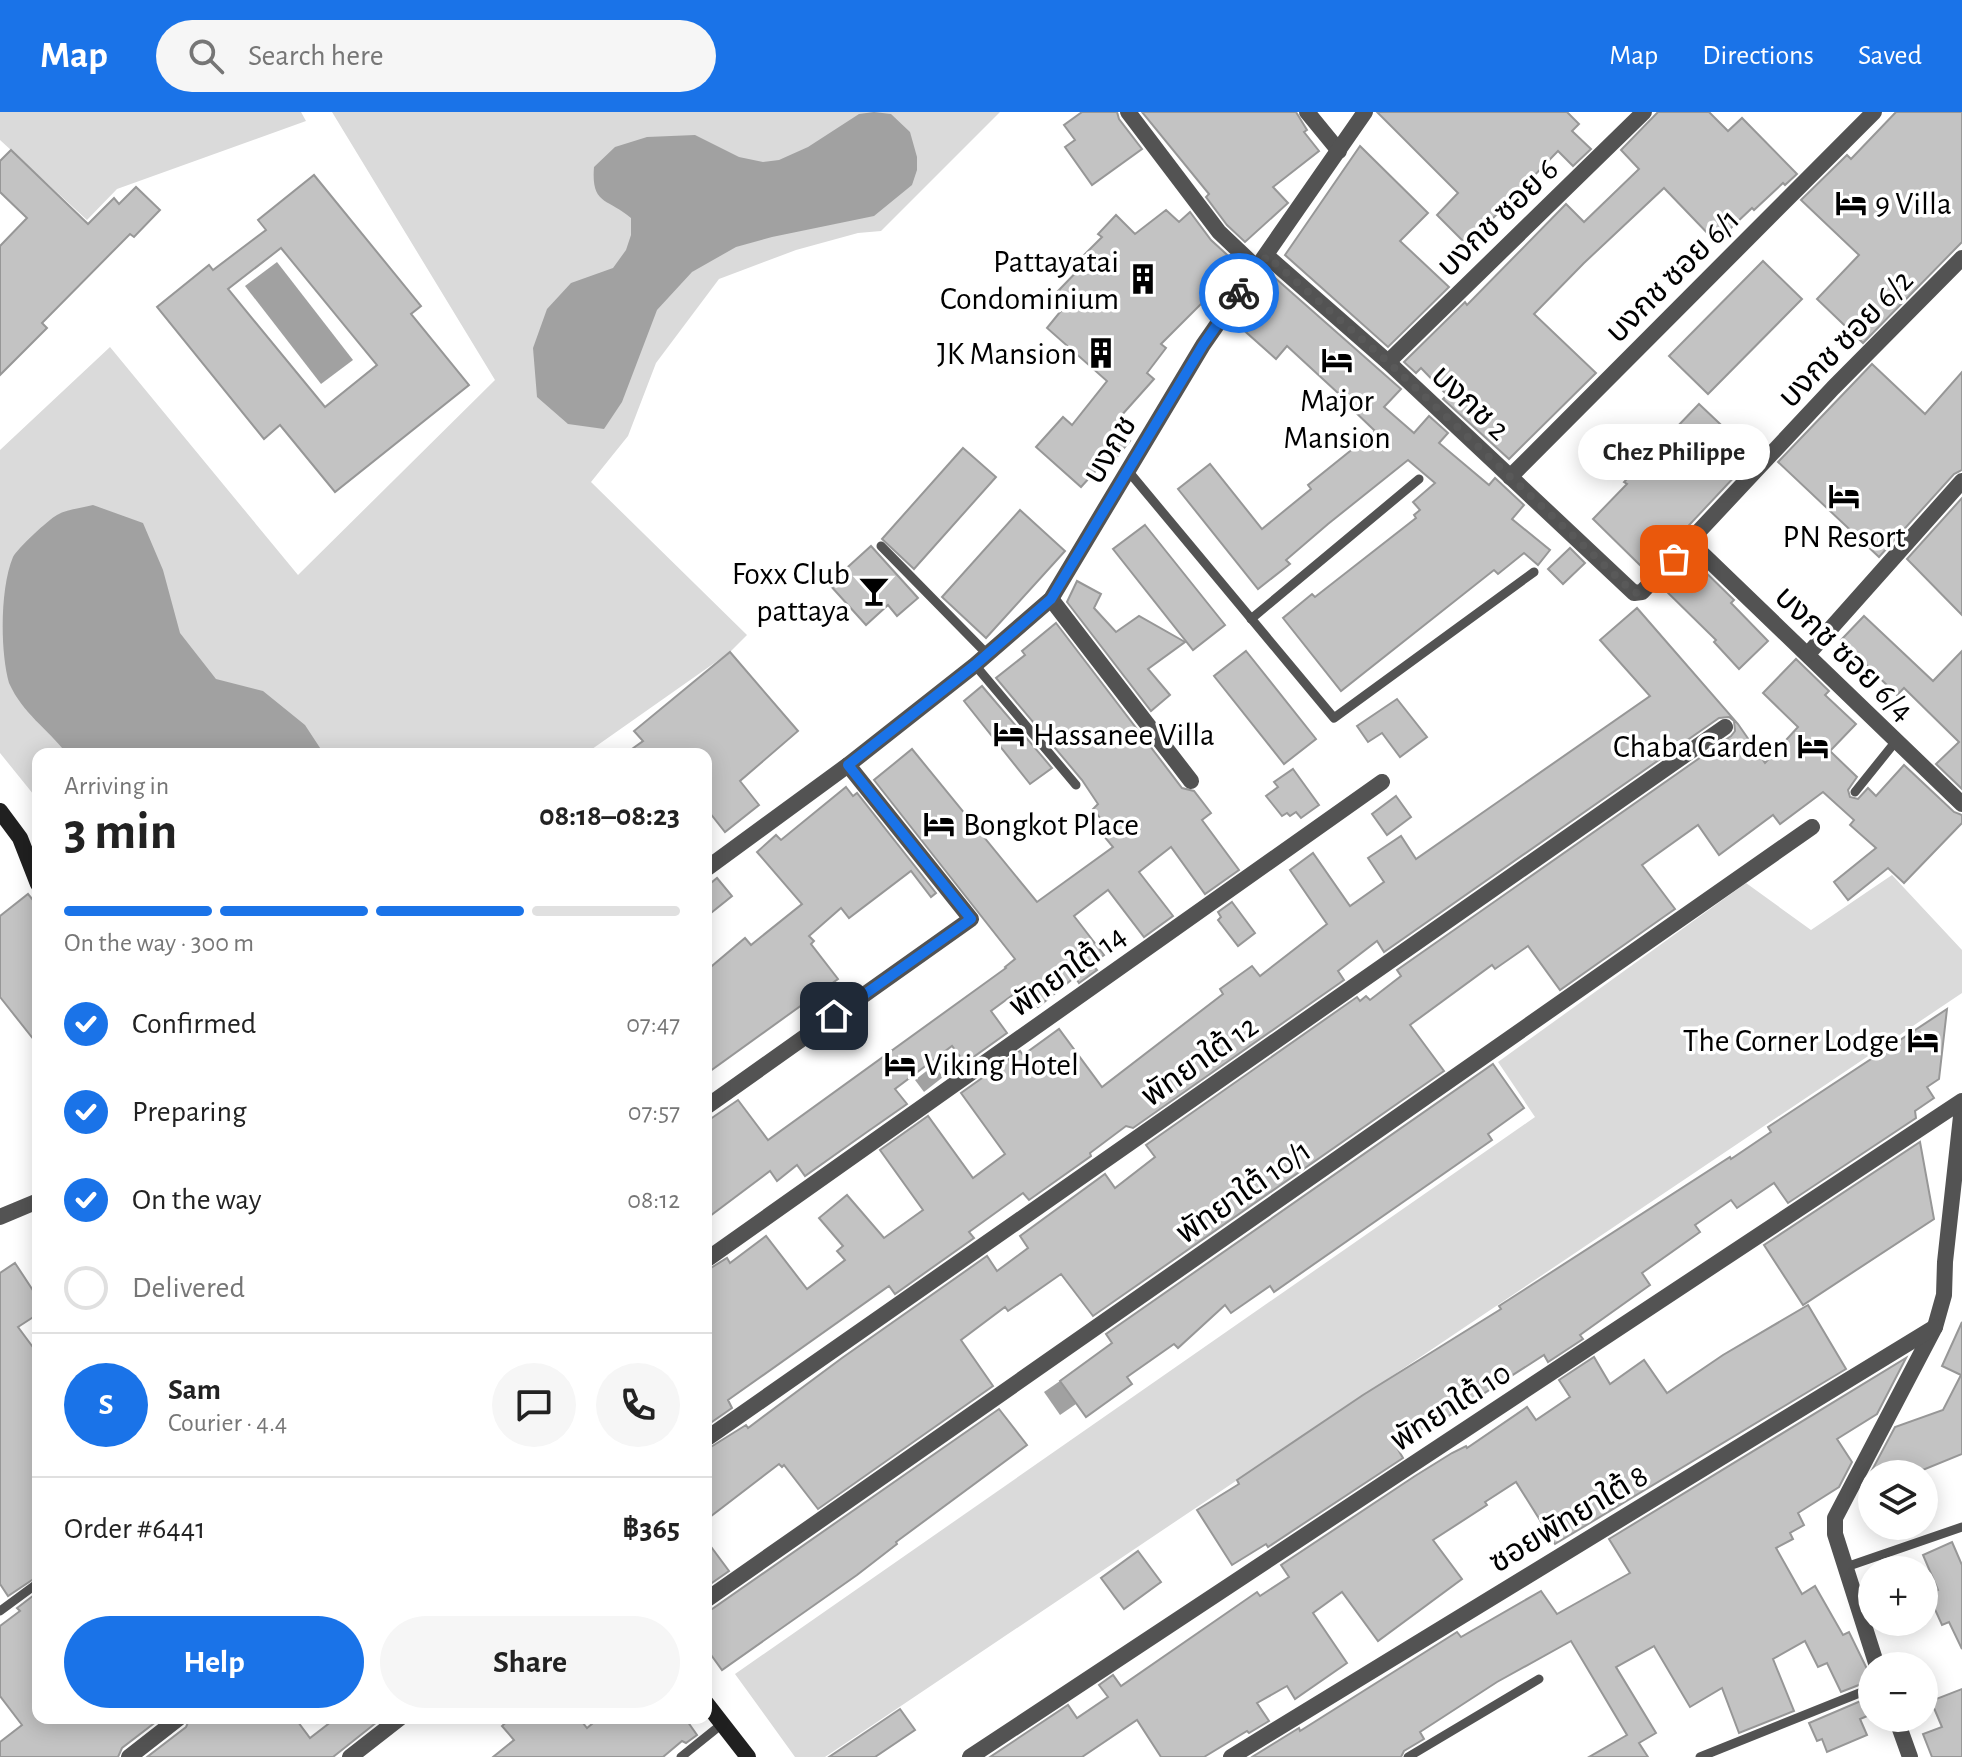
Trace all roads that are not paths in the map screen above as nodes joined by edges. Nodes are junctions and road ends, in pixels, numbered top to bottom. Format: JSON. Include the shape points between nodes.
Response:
{"nodes":[{"id":1,"x":1128,"y":112,"type":"edge"},
{"id":2,"x":1307,"y":112,"type":"edge"},
{"id":3,"x":1365,"y":112,"type":"edge"},
{"id":4,"x":1644,"y":112,"type":"edge"},
{"id":5,"x":1874,"y":112,"type":"edge"},
{"id":6,"x":1339,"y":151,"type":"junction"},
{"id":7,"x":1962,"y":258,"type":"edge"},
{"id":8,"x":1262,"y":262,"type":"junction"},
{"id":9,"x":1388,"y":362,"type":"junction"},
{"id":10,"x":1129,"y":472,"type":"junction"},
{"id":11,"x":1510,"y":477,"type":"junction"},
{"id":12,"x":1419,"y":479,"type":"dead end"},
{"id":13,"x":1962,"y":481,"type":"edge"},
{"id":14,"x":1690,"y":542,"type":"junction"},
{"id":15,"x":881,"y":546,"type":"dead end"},
{"id":16,"x":1534,"y":572,"type":"dead end"},
{"id":17,"x":1634,"y":593,"type":"joint"},
{"id":18,"x":1051,"y":599,"type":"junction"},
{"id":19,"x":1251,"y":619,"type":"junction"},
{"id":20,"x":1808,"y":654,"type":"junction"},
{"id":21,"x":981,"y":660,"type":"junction"},
{"id":22,"x":1725,"y":727,"type":"dead end"},
{"id":23,"x":1896,"y":741,"type":"junction"},
{"id":24,"x":848,"y":765,"type":"junction"},
{"id":25,"x":1191,"y":781,"type":"dead end"},
{"id":26,"x":1382,"y":782,"type":"dead end"},
{"id":27,"x":1076,"y":785,"type":"dead end"},
{"id":28,"x":1855,"y":792,"type":"dead end"},
{"id":29,"x":1962,"y":804,"type":"edge"},
{"id":30,"x":0,"y":811,"type":"edge"},
{"id":31,"x":1812,"y":827,"type":"dead end"},
{"id":32,"x":20,"y":838,"type":"junction"},
{"id":33,"x":32,"y":846,"type":"edge"},
{"id":34,"x":712,"y":865,"type":"edge"},
{"id":35,"x":32,"y":869,"type":"edge"},
{"id":36,"x":712,"y":1103,"type":"edge"},
{"id":37,"x":1962,"y":1104,"type":"edge"},
{"id":38,"x":32,"y":1204,"type":"edge"},
{"id":39,"x":0,"y":1217,"type":"edge"},
{"id":40,"x":712,"y":1256,"type":"edge"},
{"id":41,"x":1935,"y":1327,"type":"junction"},
{"id":42,"x":712,"y":1435,"type":"edge"},
{"id":43,"x":1962,"y":1527,"type":"edge"},
{"id":44,"x":1846,"y":1567,"type":"junction"},
{"id":45,"x":32,"y":1587,"type":"edge"},
{"id":46,"x":712,"y":1596,"type":"edge"},
{"id":47,"x":0,"y":1611,"type":"edge"},
{"id":48,"x":1873,"y":1652,"type":"edge"},
{"id":49,"x":1539,"y":1679,"type":"dead end"},
{"id":50,"x":1858,"y":1694,"type":"edge"},
{"id":51,"x":712,"y":1711,"type":"edge"},
{"id":52,"x":171,"y":1724,"type":"edge"},
{"id":53,"x":392,"y":1724,"type":"edge"},
{"id":54,"x":722,"y":1724,"type":"junction"},
{"id":55,"x":1901,"y":1732,"type":"edge"},
{"id":56,"x":129,"y":1757,"type":"edge"},
{"id":57,"x":350,"y":1757,"type":"edge"},
{"id":58,"x":681,"y":1757,"type":"edge"},
{"id":59,"x":748,"y":1757,"type":"edge"},
{"id":60,"x":970,"y":1757,"type":"edge"},
{"id":61,"x":1231,"y":1757,"type":"edge"},
{"id":62,"x":1408,"y":1757,"type":"edge"},
{"id":63,"x":1700,"y":1757,"type":"edge"},
{"id":64,"x":1910,"y":1757,"type":"edge"}],
"edges":[{"from":1,"to":8,"type":"street","name":"บงกช 2","via":[[1219,232]]},
{"from":2,"to":6,"type":"street"},
{"from":3,"to":6,"type":"street","name":"บงกช"},
{"from":4,"to":9,"type":"street","name":"บงกช ซอย 6"},
{"from":5,"to":11,"type":"street","name":"บงกช ซอย 6/1"},
{"from":6,"to":8,"type":"street","name":"บงกช"},
{"from":7,"to":14,"type":"street","name":"บงกช ซอย 6/2"},
{"from":8,"to":9,"type":"street","name":"บงกช 2"},
{"from":8,"to":10,"type":"street","name":"บงกช","via":[[1203,345]]},
{"from":9,"to":11,"type":"street","name":"บงกช 2"},
{"from":10,"to":18,"type":"street","name":"บงกช"},
{"from":10,"to":19,"type":"lane"},
{"from":11,"to":17,"type":"street","name":"บงกช 2"},
{"from":12,"to":19,"type":"lane"},
{"from":13,"to":20,"type":"street"},
{"from":14,"to":17,"type":"street","name":"บงกช ซอย 6/2","via":[[1642,592]]},
{"from":14,"to":20,"type":"street","name":"บงกช ซอย 6/4"},
{"from":15,"to":21,"type":"lane"},
{"from":16,"to":19,"type":"lane","via":[[1334,718]]},
{"from":18,"to":21,"type":"street","name":"บงกช"},
{"from":18,"to":25,"type":"street"},
{"from":20,"to":23,"type":"street","name":"บงกช ซอย 6/4"},
{"from":21,"to":24,"type":"street","name":"บงกช"},
{"from":21,"to":27,"type":"lane"},
{"from":22,"to":42,"type":"street","name":"พัทยาใต้ 12"},
{"from":23,"to":28,"type":"lane"},
{"from":23,"to":29,"type":"street","name":"บงกช ซอย 6/4"},
{"from":24,"to":34,"type":"street","name":"บงกช"},
{"from":24,"to":36,"type":"street","via":[[971,919]]},
{"from":26,"to":40,"type":"street","name":"พัทยาใต้ 14"},
{"from":30,"to":32,"type":"main road"},
{"from":31,"to":46,"type":"street","name":"พัทยาใต้ 10/1"},
{"from":32,"to":33,"type":"main road"},
{"from":32,"to":35,"type":"main road"},
{"from":37,"to":41,"type":"street","via":[[1944,1295]]},
{"from":37,"to":60,"type":"street","name":"พัทยาใต้ 10"},
{"from":38,"to":39,"type":"street"},
{"from":41,"to":44,"type":"street","via":[[1835,1518]]},
{"from":41,"to":61,"type":"street","name":"ซอยพัทยาใต้ 8"},
{"from":43,"to":44,"type":"lane"},
{"from":44,"to":48,"type":"street"},
{"from":45,"to":47,"type":"lane"},
{"from":49,"to":62,"type":"lane"},
{"from":50,"to":63,"type":"lane"},
{"from":51,"to":54,"type":"main road"},
{"from":52,"to":56,"type":"street"},
{"from":53,"to":57,"type":"street"},
{"from":54,"to":58,"type":"lane"},
{"from":54,"to":59,"type":"main road"},
{"from":55,"to":64,"type":"street"}]}
